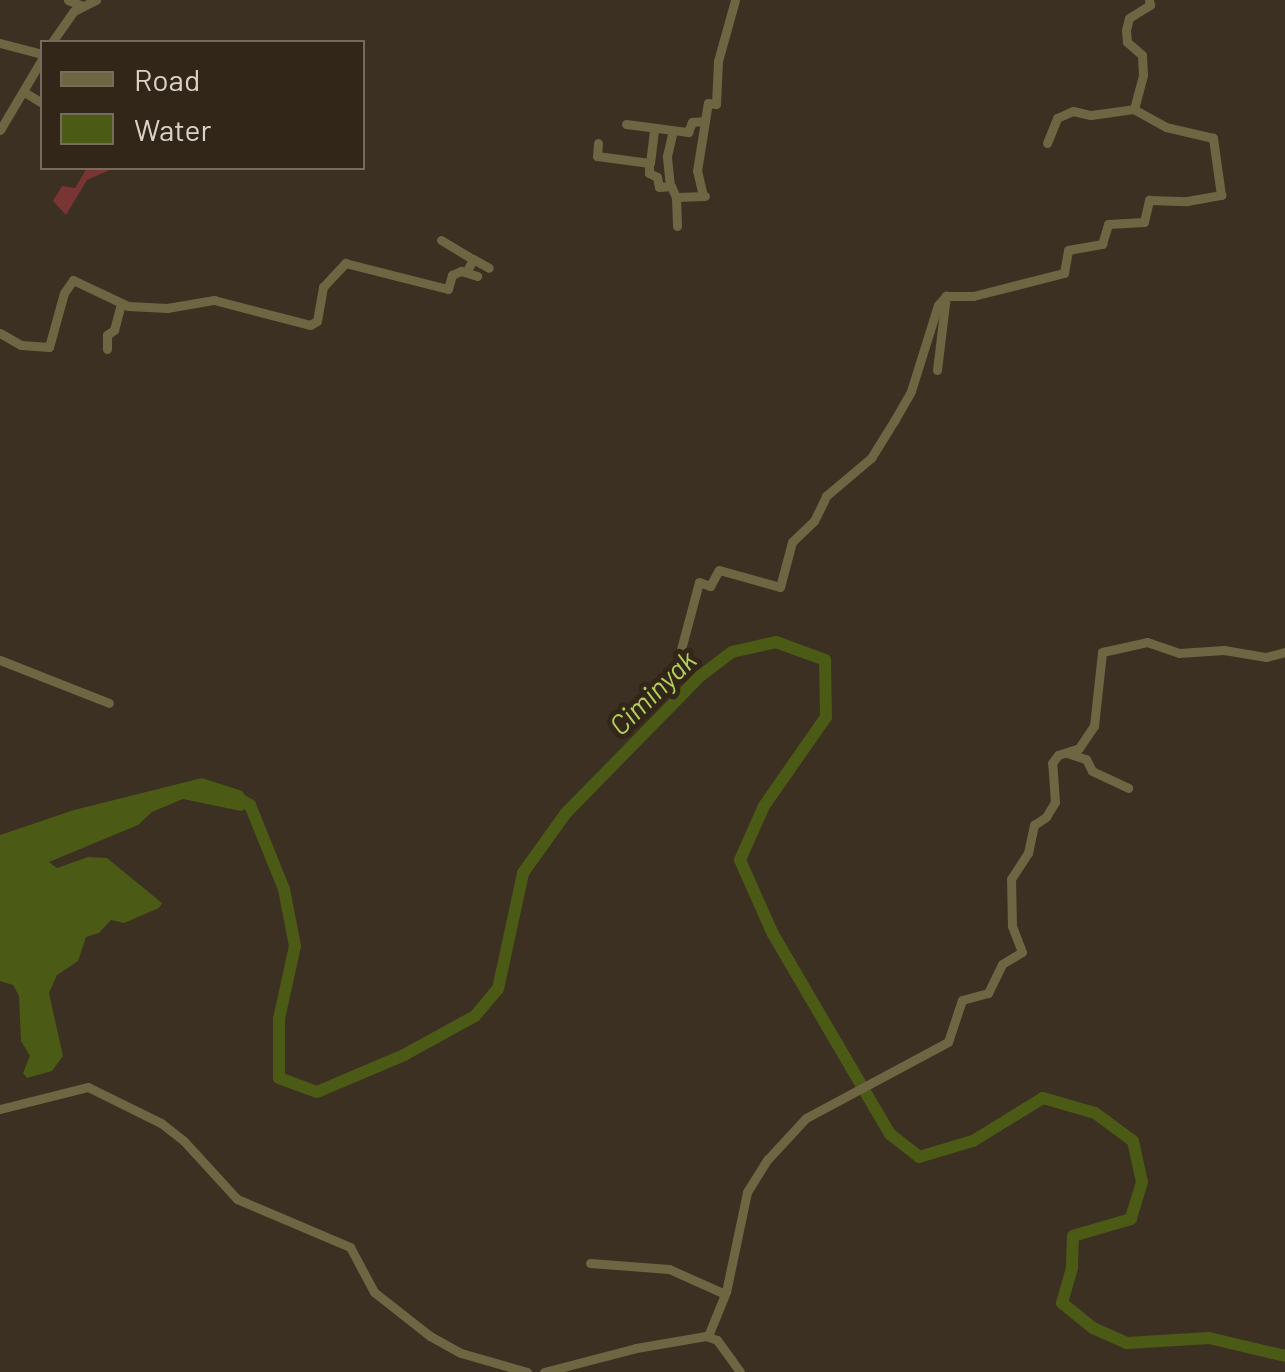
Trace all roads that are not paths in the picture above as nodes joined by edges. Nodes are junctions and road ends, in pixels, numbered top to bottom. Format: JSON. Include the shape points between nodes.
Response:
{"nodes":[{"id":1,"x":68,"y":0,"type":"edge"},
{"id":2,"x":96,"y":0,"type":"edge"},
{"id":3,"x":735,"y":0,"type":"edge"},
{"id":4,"x":1149,"y":0,"type":"edge"},
{"id":5,"x":84,"y":6,"type":"junction"},
{"id":6,"x":54,"y":40,"type":"edge"},
{"id":7,"x":0,"y":43,"type":"edge"},
{"id":8,"x":40,"y":56,"type":"edge"},
{"id":9,"x":40,"y":61,"type":"edge"},
{"id":10,"x":24,"y":92,"type":"junction"},
{"id":11,"x":40,"y":102,"type":"edge"},
{"id":12,"x":1134,"y":109,"type":"junction"},
{"id":13,"x":4,"y":117,"type":"edge"},
{"id":14,"x":704,"y":121,"type":"junction"},
{"id":15,"x":626,"y":124,"type":"dead end"},
{"id":16,"x":654,"y":128,"type":"junction"},
{"id":17,"x":0,"y":130,"type":"edge"},
{"id":18,"x":673,"y":131,"type":"junction"},
{"id":19,"x":1047,"y":142,"type":"dead end"},
{"id":20,"x":598,"y":143,"type":"dead end"},
{"id":21,"x":649,"y":163,"type":"junction"},
{"id":22,"x":670,"y":186,"type":"junction"},
{"id":23,"x":676,"y":197,"type":"junction"},
{"id":24,"x":677,"y":226,"type":"dead end"},
{"id":25,"x":441,"y":240,"type":"dead end"},
{"id":26,"x":472,"y":259,"type":"junction"},
{"id":27,"x":489,"y":268,"type":"dead end"},
{"id":28,"x":946,"y":296,"type":"junction"},
{"id":29,"x":121,"y":304,"type":"junction"},
{"id":30,"x":0,"y":333,"type":"edge"},
{"id":31,"x":107,"y":349,"type":"dead end"},
{"id":32,"x":938,"y":370,"type":"dead end"},
{"id":33,"x":1285,"y":652,"type":"edge"},
{"id":34,"x":0,"y":660,"type":"edge"},
{"id":35,"x":682,"y":672,"type":"dead end"},
{"id":36,"x":109,"y":703,"type":"dead end"},
{"id":37,"x":1067,"y":753,"type":"junction"},
{"id":38,"x":1128,"y":788,"type":"dead end"},
{"id":39,"x":0,"y":1109,"type":"edge"},
{"id":40,"x":590,"y":1262,"type":"dead end"},
{"id":41,"x":725,"y":1294,"type":"junction"},
{"id":42,"x":708,"y":1336,"type":"junction"},
{"id":43,"x":527,"y":1372,"type":"edge"},
{"id":44,"x":544,"y":1372,"type":"edge"},
{"id":45,"x":740,"y":1372,"type":"edge"}],
"edges":[{"from":1,"to":5,"type":"street"},
{"from":2,"to":5,"type":"street"},
{"from":3,"to":14,"type":"street","via":[[718,61],[716,104],[708,103]]},
{"from":4,"to":12,"type":"street","via":[[1126,30],[1126,42],[1142,55],[1144,76]]},
{"from":5,"to":6,"type":"street"},
{"from":7,"to":8,"type":"street"},
{"from":9,"to":10,"type":"street"},
{"from":10,"to":11,"type":"street"},
{"from":10,"to":13,"type":"street"},
{"from":12,"to":19,"type":"street","via":[[1072,112],[1058,118]]},
{"from":12,"to":28,"type":"street","via":[[1166,127],[1213,138],[1221,195],[1149,200],[1144,222],[1108,224],[1102,244],[1068,250],[1064,273]]},
{"from":13,"to":17,"type":"street"},
{"from":14,"to":18,"type":"street","via":[[692,122],[688,132]]},
{"from":14,"to":23,"type":"street","via":[[697,171],[704,196]]},
{"from":15,"to":16,"type":"street"},
{"from":16,"to":18,"type":"street"},
{"from":16,"to":21,"type":"street"},
{"from":18,"to":22,"type":"street"},
{"from":20,"to":21,"type":"street","via":[[597,156]]},
{"from":21,"to":22,"type":"street","via":[[659,187]]},
{"from":22,"to":23,"type":"street"},
{"from":23,"to":24,"type":"street"},
{"from":25,"to":26,"type":"street"},
{"from":26,"to":27,"type":"street"},
{"from":26,"to":29,"type":"street","via":[[472,274],[452,275],[448,289],[345,263],[323,287],[317,321],[310,325],[214,300],[167,308]]},
{"from":28,"to":32,"type":"street"},
{"from":28,"to":35,"type":"street","via":[[894,421],[871,458],[826,496],[814,522],[792,542],[780,587],[719,570],[710,586],[699,582],[680,653]]},
{"from":29,"to":30,"type":"street","via":[[71,280],[49,347],[21,345]]},
{"from":29,"to":31,"type":"street"},
{"from":33,"to":37,"type":"street","via":[[1179,653],[1146,642],[1102,652],[1094,726]]},
{"from":34,"to":36,"type":"street"},
{"from":37,"to":38,"type":"street"},
{"from":37,"to":41,"type":"street","via":[[1052,762],[1055,802],[1034,826],[1028,853],[1010,879],[1012,926],[1022,952],[1002,964],[988,993],[962,1000],[948,1042],[806,1118],[768,1158],[747,1192]]},
{"from":39,"to":43,"type":"street","via":[[88,1087],[161,1123],[237,1199],[350,1248],[374,1292],[430,1336]]},
{"from":40,"to":41,"type":"street","via":[[669,1268]]},
{"from":41,"to":42,"type":"street"},
{"from":42,"to":44,"type":"street"},
{"from":42,"to":45,"type":"street"}]}
